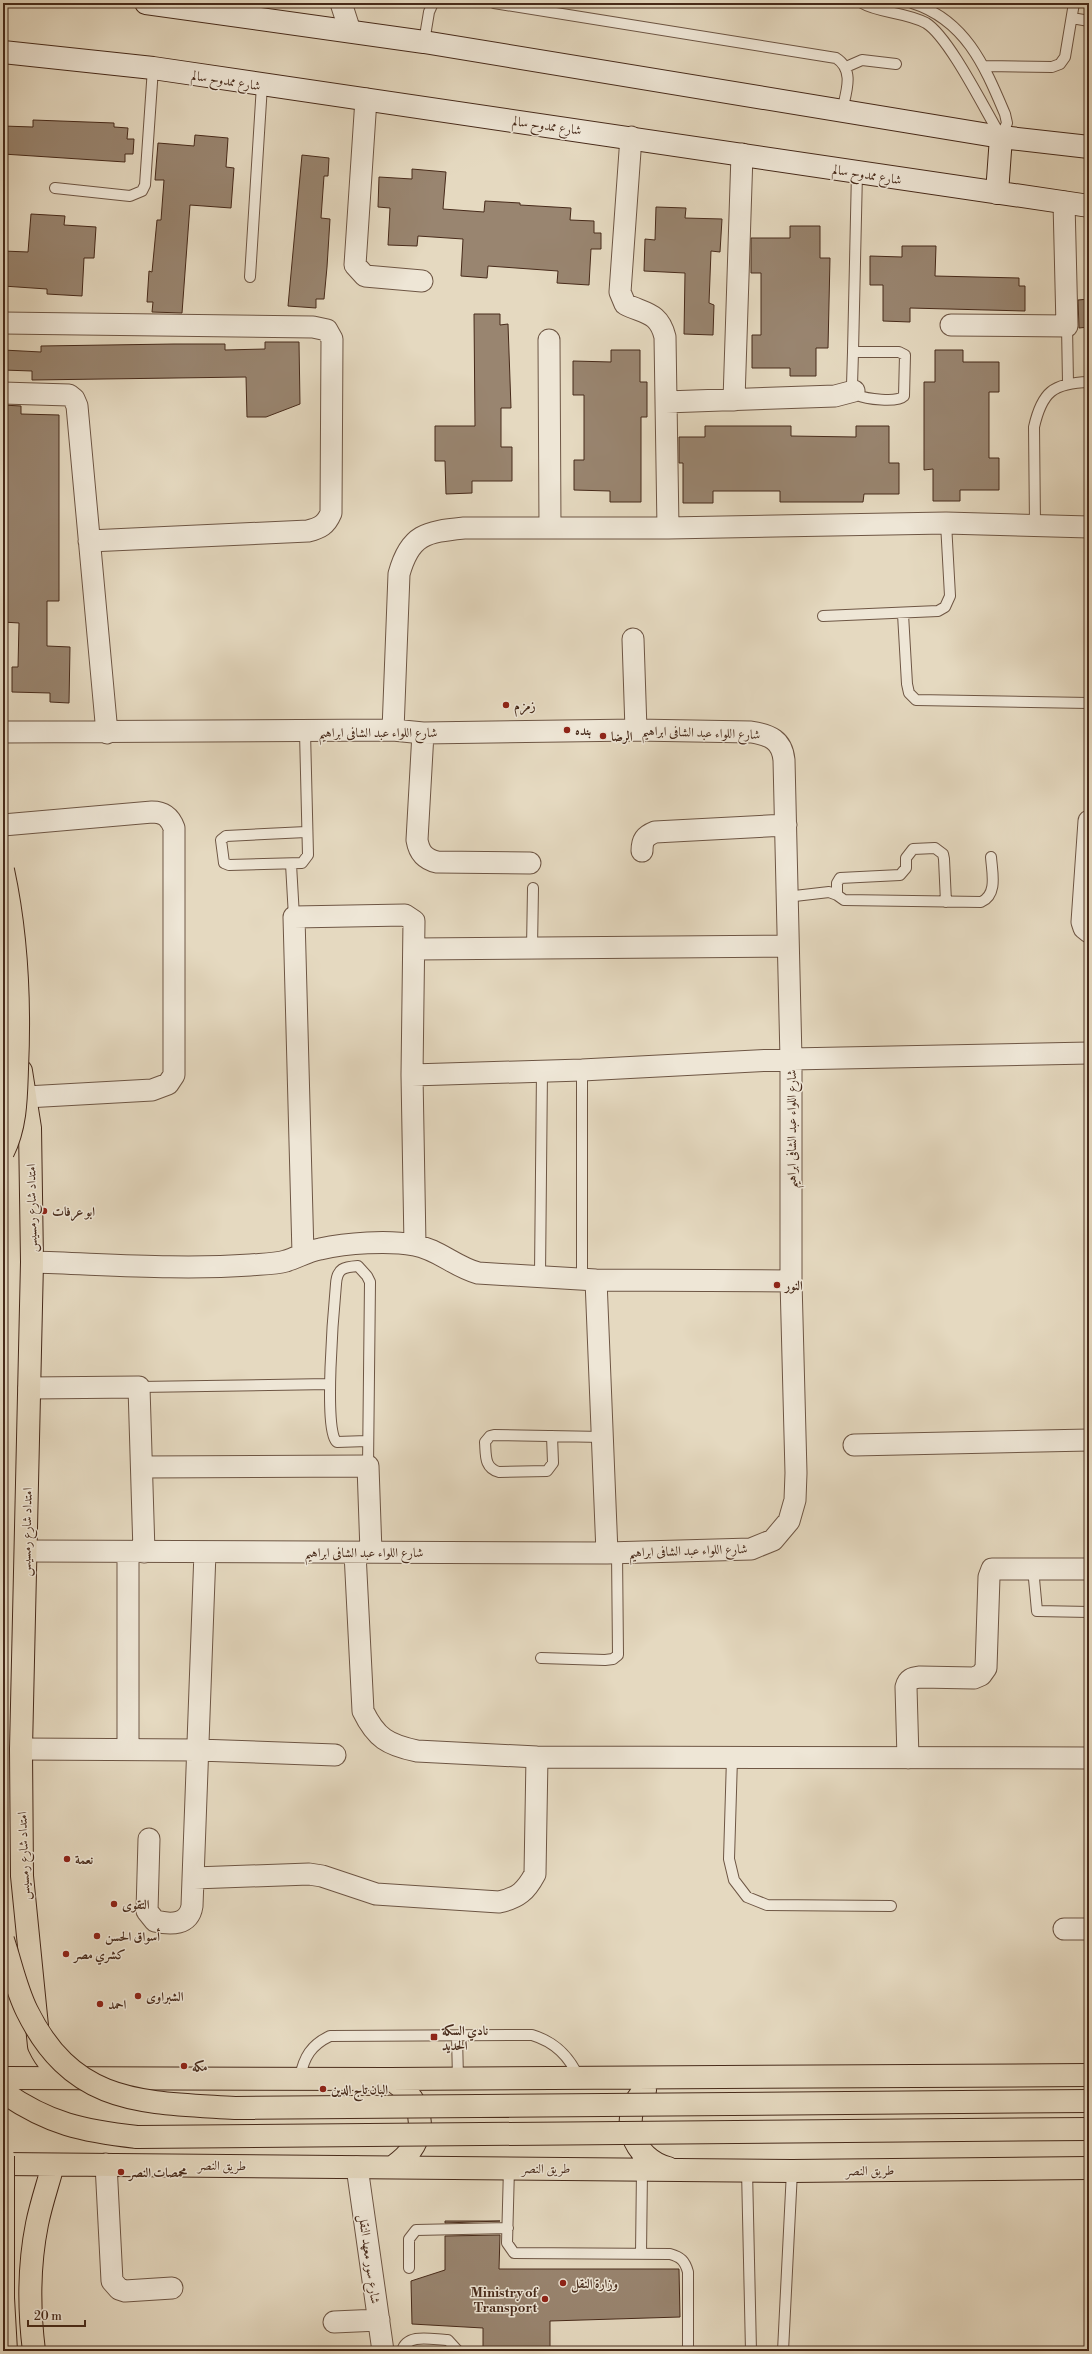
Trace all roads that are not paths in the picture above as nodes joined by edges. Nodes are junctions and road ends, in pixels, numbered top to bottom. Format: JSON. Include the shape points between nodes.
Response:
{"nodes":[{"id":1,"x":146,"y":3,"type":"edge"},
{"id":2,"x":341,"y":3,"type":"edge"},
{"id":3,"x":433,"y":3,"type":"edge"},
{"id":4,"x":494,"y":3,"type":"edge"},
{"id":5,"x":862,"y":3,"type":"edge"},
{"id":6,"x":912,"y":3,"type":"edge"},
{"id":7,"x":1074,"y":3,"type":"edge"},
{"id":8,"x":247,"y":10,"type":"edge"},
{"id":9,"x":936,"y":12,"type":"junction"},
{"id":10,"x":1072,"y":18,"type":"junction"},
{"id":11,"x":1089,"y":20,"type":"edge"},
{"id":12,"x":928,"y":24,"type":"junction"},
{"id":13,"x":350,"y":31,"type":"junction"},
{"id":14,"x":424,"y":42,"type":"junction"},
{"id":15,"x":3,"y":52,"type":"edge"},
{"id":16,"x":896,"y":64,"type":"dead end"},
{"id":17,"x":985,"y":66,"type":"junction"},
{"id":18,"x":846,"y":67,"type":"junction"},
{"id":19,"x":153,"y":68,"type":"junction"},
{"id":20,"x":262,"y":85,"type":"junction"},
{"id":21,"x":366,"y":99,"type":"junction"},
{"id":22,"x":842,"y":110,"type":"junction"},
{"id":23,"x":631,"y":137,"type":"junction"},
{"id":24,"x":1001,"y":137,"type":"junction"},
{"id":25,"x":1089,"y":147,"type":"edge"},
{"id":26,"x":742,"y":154,"type":"junction"},
{"id":27,"x":857,"y":172,"type":"junction"},
{"id":28,"x":55,"y":188,"type":"dead end"},
{"id":29,"x":997,"y":193,"type":"junction"},
{"id":30,"x":1064,"y":202,"type":"junction"},
{"id":31,"x":1089,"y":206,"type":"edge"},
{"id":32,"x":250,"y":277,"type":"dead end"},
{"id":33,"x":422,"y":281,"type":"dead end"},
{"id":34,"x":3,"y":323,"type":"edge"},
{"id":35,"x":951,"y":325,"type":"dead end"},
{"id":36,"x":1067,"y":326,"type":"junction"},
{"id":37,"x":548,"y":340,"type":"dead end"},
{"id":38,"x":853,"y":352,"type":"junction"},
{"id":39,"x":1089,"y":382,"type":"edge"},
{"id":40,"x":1068,"y":383,"type":"junction"},
{"id":41,"x":854,"y":391,"type":"junction"},
{"id":42,"x":3,"y":393,"type":"edge"},
{"id":43,"x":734,"y":400,"type":"junction"},
{"id":44,"x":666,"y":402,"type":"junction"},
{"id":45,"x":946,"y":523,"type":"junction"},
{"id":46,"x":1035,"y":525,"type":"junction"},
{"id":47,"x":1089,"y":527,"type":"edge"},
{"id":48,"x":550,"y":528,"type":"junction"},
{"id":49,"x":668,"y":528,"type":"junction"},
{"id":50,"x":89,"y":541,"type":"junction"},
{"id":51,"x":903,"y":614,"type":"junction"},
{"id":52,"x":823,"y":616,"type":"dead end"},
{"id":53,"x":634,"y":639,"type":"dead end"},
{"id":54,"x":1089,"y":703,"type":"edge"},
{"id":55,"x":393,"y":730,"type":"junction"},
{"id":56,"x":636,"y":730,"type":"junction"},
{"id":57,"x":3,"y":732,"type":"edge"},
{"id":58,"x":305,"y":732,"type":"junction"},
{"id":59,"x":107,"y":733,"type":"junction"},
{"id":60,"x":423,"y":733,"type":"junction"},
{"id":61,"x":1089,"y":821,"type":"edge"},
{"id":62,"x":3,"y":825,"type":"edge"},
{"id":63,"x":786,"y":825,"type":"junction"},
{"id":64,"x":306,"y":832,"type":"junction"},
{"id":65,"x":642,"y":851,"type":"dead end"},
{"id":66,"x":991,"y":856,"type":"dead end"},
{"id":67,"x":530,"y":863,"type":"dead end"},
{"id":68,"x":291,"y":864,"type":"junction"},
{"id":69,"x":3,"y":870,"type":"edge"},
{"id":70,"x":533,"y":888,"type":"dead end"},
{"id":71,"x":837,"y":895,"type":"junction"},
{"id":72,"x":786,"y":897,"type":"junction"},
{"id":73,"x":946,"y":902,"type":"junction"},
{"id":74,"x":294,"y":917,"type":"junction"},
{"id":75,"x":1089,"y":932,"type":"edge"},
{"id":76,"x":787,"y":946,"type":"junction"},
{"id":77,"x":532,"y":948,"type":"junction"},
{"id":78,"x":415,"y":949,"type":"junction"},
{"id":79,"x":3,"y":975,"type":"edge"},
{"id":80,"x":1089,"y":1053,"type":"edge"},
{"id":81,"x":791,"y":1059,"type":"junction"},
{"id":82,"x":542,"y":1070,"type":"junction"},
{"id":83,"x":582,"y":1070,"type":"junction"},
{"id":84,"x":412,"y":1075,"type":"junction"},
{"id":85,"x":26,"y":1097,"type":"junction"},
{"id":86,"x":3,"y":1152,"type":"edge"},
{"id":87,"x":415,"y":1245,"type":"junction"},
{"id":88,"x":303,"y":1254,"type":"junction"},
{"id":89,"x":32,"y":1262,"type":"junction"},
{"id":90,"x":540,"y":1275,"type":"junction"},
{"id":91,"x":589,"y":1279,"type":"junction"},
{"id":92,"x":791,"y":1281,"type":"junction"},
{"id":93,"x":330,"y":1384,"type":"junction"},
{"id":94,"x":140,"y":1386,"type":"junction"},
{"id":95,"x":30,"y":1388,"type":"junction"},
{"id":96,"x":552,"y":1436,"type":"junction"},
{"id":97,"x":602,"y":1437,"type":"junction"},
{"id":98,"x":1089,"y":1440,"type":"edge"},
{"id":99,"x":367,"y":1441,"type":"junction"},
{"id":100,"x":854,"y":1445,"type":"dead end"},
{"id":101,"x":368,"y":1466,"type":"junction"},
{"id":102,"x":143,"y":1467,"type":"junction"},
{"id":103,"x":26,"y":1551,"type":"junction"},
{"id":104,"x":136,"y":1552,"type":"junction"},
{"id":105,"x":205,"y":1552,"type":"junction"},
{"id":106,"x":363,"y":1552,"type":"junction"},
{"id":107,"x":612,"y":1552,"type":"junction"},
{"id":108,"x":1033,"y":1568,"type":"junction"},
{"id":109,"x":1089,"y":1569,"type":"edge"},
{"id":110,"x":1089,"y":1612,"type":"edge"},
{"id":111,"x":541,"y":1658,"type":"dead end"},
{"id":112,"x":21,"y":1749,"type":"junction"},
{"id":113,"x":128,"y":1750,"type":"junction"},
{"id":114,"x":198,"y":1750,"type":"junction"},
{"id":115,"x":335,"y":1755,"type":"dead end"},
{"id":116,"x":537,"y":1757,"type":"junction"},
{"id":117,"x":732,"y":1758,"type":"junction"},
{"id":118,"x":908,"y":1758,"type":"junction"},
{"id":119,"x":1089,"y":1758,"type":"edge"},
{"id":120,"x":149,"y":1839,"type":"dead end"},
{"id":121,"x":12,"y":1876,"type":"edge"},
{"id":122,"x":194,"y":1878,"type":"junction"},
{"id":123,"x":891,"y":1906,"type":"dead end"},
{"id":124,"x":1064,"y":1929,"type":"dead end"},
{"id":125,"x":1089,"y":1929,"type":"edge"},
{"id":126,"x":3,"y":1940,"type":"edge"},
{"id":127,"x":457,"y":2037,"type":"junction"},
{"id":128,"x":1089,"y":2075,"type":"edge"},
{"id":129,"x":300,"y":2077,"type":"junction"},
{"id":130,"x":667,"y":2077,"type":"junction"},
{"id":131,"x":3,"y":2078,"type":"edge"},
{"id":132,"x":68,"y":2078,"type":"junction"},
{"id":133,"x":458,"y":2078,"type":"junction"},
{"id":134,"x":579,"y":2078,"type":"junction"},
{"id":135,"x":390,"y":2079,"type":"junction"},
{"id":136,"x":3,"y":2092,"type":"edge"},
{"id":137,"x":1089,"y":2101,"type":"edge"},
{"id":138,"x":1089,"y":2129,"type":"edge"},
{"id":139,"x":3,"y":2156,"type":"edge"},
{"id":140,"x":3,"y":2164,"type":"edge"},
{"id":141,"x":106,"y":2164,"type":"junction"},
{"id":142,"x":53,"y":2165,"type":"junction"},
{"id":143,"x":394,"y":2166,"type":"junction"},
{"id":144,"x":357,"y":2167,"type":"junction"},
{"id":145,"x":509,"y":2168,"type":"junction"},
{"id":146,"x":1089,"y":2168,"type":"edge"},
{"id":147,"x":642,"y":2169,"type":"junction"},
{"id":148,"x":673,"y":2169,"type":"junction"},
{"id":149,"x":747,"y":2170,"type":"junction"},
{"id":150,"x":792,"y":2171,"type":"junction"},
{"id":151,"x":508,"y":2228,"type":"junction"},
{"id":152,"x":641,"y":2254,"type":"junction"},
{"id":153,"x":409,"y":2268,"type":"dead end"},
{"id":154,"x":172,"y":2288,"type":"dead end"},
{"id":155,"x":379,"y":2320,"type":"junction"},
{"id":156,"x":334,"y":2322,"type":"dead end"},
{"id":157,"x":3,"y":2328,"type":"edge"},
{"id":158,"x":34,"y":2349,"type":"edge"},
{"id":159,"x":6,"y":2351,"type":"edge"},
{"id":160,"x":383,"y":2351,"type":"edge"},
{"id":161,"x":402,"y":2351,"type":"edge"},
{"id":162,"x":458,"y":2351,"type":"edge"},
{"id":163,"x":688,"y":2351,"type":"edge"},
{"id":164,"x":751,"y":2351,"type":"edge"},
{"id":165,"x":783,"y":2351,"type":"edge"}],
"edges":[{"from":1,"to":8,"type":"main road"},
{"from":2,"to":13,"type":"street"},
{"from":3,"to":14,"type":"lane"},
{"from":4,"to":18,"type":"lane","via":[[830,56]]},
{"from":5,"to":12,"type":"lane","via":[[911,16]]},
{"from":6,"to":9,"type":"lane"},
{"from":7,"to":10,"type":"lane"},
{"from":8,"to":13,"type":"main road"},
{"from":9,"to":12,"type":"lane"},
{"from":9,"to":17,"type":"lane","via":[[963,35]]},
{"from":10,"to":11,"type":"lane"},
{"from":10,"to":17,"type":"lane","via":[[1066,57],[1060,64],[1052,67]]},
{"from":12,"to":24,"type":"lane","via":[[965,73]]},
{"from":13,"to":14,"type":"main road"},
{"from":14,"to":22,"type":"main road"},
{"from":15,"to":19,"type":"main road","name":"شارع ممدوح سالم"},
{"from":16,"to":18,"type":"lane","via":[[862,60]]},
{"from":17,"to":24,"type":"lane","via":[[1005,114],[1007,123]]},
{"from":18,"to":22,"type":"lane","via":[[848,78]]},
{"from":19,"to":20,"type":"main road","name":"شارع ممدوح سالم"},
{"from":19,"to":28,"type":"lane","via":[[146,185],[142,191],[130,196]]},
{"from":20,"to":21,"type":"main road","name":"شارع ممدوح سالم"},
{"from":20,"to":32,"type":"lane"},
{"from":21,"to":23,"type":"main road","name":"شارع ممدوح سالم"},
{"from":21,"to":33,"type":"street","via":[[355,265],[365,276]]},
{"from":22,"to":24,"type":"main road"},
{"from":23,"to":26,"type":"main road","name":"شارع ممدوح سالم"},
{"from":23,"to":44,"type":"street","via":[[620,292],[625,304],[652,315],[663,326]]},
{"from":24,"to":25,"type":"main road"},
{"from":24,"to":29,"type":"main road"},
{"from":26,"to":27,"type":"main road","name":"شارع ممدوح سالم"},
{"from":26,"to":43,"type":"street"},
{"from":27,"to":29,"type":"main road","name":"شارع ممدوح سالم"},
{"from":27,"to":38,"type":"lane"},
{"from":29,"to":30,"type":"main road","name":"شارع ممدوح سالم"},
{"from":30,"to":31,"type":"main road","name":"شارع ممدوح سالم"},
{"from":30,"to":36,"type":"street"},
{"from":34,"to":50,"type":"street","via":[[313,327],[328,330],[332,340],[331,513],[321,527],[308,531]]},
{"from":35,"to":36,"type":"street"},
{"from":36,"to":40,"type":"lane"},
{"from":37,"to":48,"type":"street"},
{"from":38,"to":41,"type":"lane"},
{"from":38,"to":41,"type":"lane","via":[[899,352],[906,359],[905,393],[902,398],[866,398]]},
{"from":39,"to":40,"type":"lane"},
{"from":40,"to":46,"type":"lane","via":[[1053,389],[1044,398],[1037,414],[1034,427]]},
{"from":41,"to":43,"type":"street","via":[[834,396]]},
{"from":42,"to":50,"type":"street","via":[[62,394],[74,399],[77,406]]},
{"from":43,"to":44,"type":"street"},
{"from":44,"to":49,"type":"street"},
{"from":45,"to":46,"type":"street"},
{"from":45,"to":49,"type":"street"},
{"from":45,"to":51,"type":"lane","via":[[950,589],[948,602],[938,611]]},
{"from":46,"to":47,"type":"street"},
{"from":48,"to":49,"type":"street"},
{"from":48,"to":55,"type":"street","via":[[464,528],[432,531],[415,540],[404,556],[399,574]]},
{"from":50,"to":59,"type":"street"},
{"from":51,"to":52,"type":"lane"},
{"from":51,"to":54,"type":"lane","via":[[907,684],[909,693],[916,700]]},
{"from":53,"to":56,"type":"street"},
{"from":55,"to":58,"type":"street","name":"شارع اللواء عبد الشافى ابراهيم"},
{"from":55,"to":60,"type":"street","name":"شارع اللواء عبد الشافى ابراهيم"},
{"from":56,"to":60,"type":"street","name":"شارع اللواء عبد الشافى ابراهيم"},
{"from":56,"to":63,"type":"street","name":"شارع اللواء عبد الشافى ابراهيم","via":[[768,734],[783,750]]},
{"from":57,"to":59,"type":"street","name":"شارع اللواء عبد الشافى ابراهيم"},
{"from":58,"to":59,"type":"street","name":"شارع اللواء عبد الشافى ابراهيم"},
{"from":58,"to":64,"type":"lane"},
{"from":60,"to":67,"type":"street","via":[[417,840],[421,854],[437,862]]},
{"from":61,"to":75,"type":"street","via":[[1082,922]]},
{"from":62,"to":85,"type":"street","via":[[152,812],[166,815],[174,828],[174,1075],[168,1084],[152,1090]]},
{"from":63,"to":65,"type":"street","via":[[656,832],[645,837]]},
{"from":63,"to":72,"type":"street","name":"شارع اللواء عبد الشافى ابراهيم"},
{"from":64,"to":68,"type":"lane","via":[[306,859],[302,863]]},
{"from":64,"to":68,"type":"lane","via":[[226,836],[222,840],[223,861],[227,865]]},
{"from":66,"to":73,"type":"lane","via":[[992,889],[986,900]]},
{"from":68,"to":74,"type":"lane"},
{"from":69,"to":86,"type":"main road","bridge":true,"via":[[14,928],[18,1052],[15,1113]]},
{"from":70,"to":77,"type":"lane"},
{"from":71,"to":72,"type":"lane","via":[[829,892]]},
{"from":71,"to":73,"type":"lane","via":[[844,900]]},
{"from":71,"to":73,"type":"lane","via":[[837,883],[840,878],[900,875],[906,868],[906,858],[913,849],[935,848],[943,854]]},
{"from":72,"to":76,"type":"street","name":"شارع اللواء عبد الشافى ابراهيم"},
{"from":74,"to":78,"type":"street","via":[[409,916],[416,924]]},
{"from":74,"to":88,"type":"street"},
{"from":76,"to":77,"type":"street"},
{"from":76,"to":81,"type":"street","name":"شارع اللواء عبد الشافى ابراهيم"},
{"from":77,"to":78,"type":"street"},
{"from":78,"to":84,"type":"street"},
{"from":79,"to":85,"type":"main road","name":"امتداد شارع رمسيس"},
{"from":80,"to":81,"type":"street"},
{"from":81,"to":83,"type":"street"},
{"from":81,"to":92,"type":"street","name":"شارع اللواء عبد الشافى ابراهيم"},
{"from":82,"to":83,"type":"street"},
{"from":82,"to":84,"type":"street"},
{"from":82,"to":90,"type":"lane"},
{"from":83,"to":91,"type":"lane"},
{"from":84,"to":87,"type":"street"},
{"from":85,"to":89,"type":"main road","name":"امتداد شارع رمسيس","via":[[30,1128]]},
{"from":87,"to":88,"type":"street","via":[[336,1246]]},
{"from":87,"to":90,"type":"street","via":[[473,1272]]},
{"from":88,"to":89,"type":"street","via":[[276,1263],[250,1265]]},
{"from":89,"to":95,"type":"main road","name":"امتداد شارع رمسيس"},
{"from":90,"to":91,"type":"street"},
{"from":91,"to":92,"type":"street"},
{"from":91,"to":97,"type":"street"},
{"from":92,"to":107,"type":"street","name":"شارع اللواء عبد الشافى ابراهيم","via":[[796,1473],[795,1500],[789,1521],[773,1540],[751,1549]]},
{"from":93,"to":94,"type":"lane"},
{"from":93,"to":99,"type":"lane","via":[[333,1439],[337,1442]]},
{"from":93,"to":99,"type":"lane","via":[[336,1277],[344,1267],[358,1266],[370,1282]]},
{"from":94,"to":95,"type":"street"},
{"from":94,"to":102,"type":"street"},
{"from":95,"to":103,"type":"main road","name":"امتداد شارع رمسيس"},
{"from":96,"to":96,"type":"lane","via":[[490,1436],[485,1442],[486,1463],[494,1471],[499,1472],[547,1471],[553,1463]]},
{"from":96,"to":97,"type":"lane"},
{"from":97,"to":107,"type":"street"},
{"from":98,"to":100,"type":"street"},
{"from":99,"to":101,"type":"lane"},
{"from":101,"to":102,"type":"street"},
{"from":101,"to":106,"type":"street"},
{"from":102,"to":104,"type":"street"},
{"from":103,"to":104,"type":"street","name":"شارع اللواء عبد الشافى ابراهيم"},
{"from":103,"to":112,"type":"main road","name":"امتداد شارع رمسيس"},
{"from":104,"to":105,"type":"street","name":"شارع اللواء عبد الشافى ابراهيم"},
{"from":104,"to":113,"type":"street"},
{"from":105,"to":106,"type":"street","name":"شارع اللواء عبد الشافى ابراهيم"},
{"from":105,"to":114,"type":"street"},
{"from":106,"to":107,"type":"street","name":"شارع اللواء عبد الشافى ابراهيم"},
{"from":106,"to":116,"type":"street","via":[[361,1693],[363,1711],[371,1727],[383,1740],[400,1748]]},
{"from":107,"to":111,"type":"lane","via":[[618,1655],[605,1660]]},
{"from":108,"to":109,"type":"street"},
{"from":108,"to":110,"type":"lane","via":[[1037,1611]]},
{"from":108,"to":118,"type":"street","via":[[996,1568],[990,1572],[987,1661],[981,1675],[974,1678],[920,1677],[911,1678],[908,1682]]},
{"from":112,"to":113,"type":"street"},
{"from":112,"to":121,"type":"main road","name":"امتداد شارع رمسيس"},
{"from":113,"to":114,"type":"street"},
{"from":114,"to":115,"type":"street"},
{"from":114,"to":122,"type":"street"},
{"from":116,"to":117,"type":"street"},
{"from":116,"to":122,"type":"street","via":[[535,1874],[527,1889],[514,1898],[499,1902],[376,1894],[322,1876],[308,1874]]},
{"from":117,"to":118,"type":"street"},
{"from":117,"to":123,"type":"lane","via":[[729,1860],[734,1880],[748,1897],[767,1905]]},
{"from":118,"to":119,"type":"street"},
{"from":120,"to":122,"type":"street","via":[[147,1904],[150,1917],[155,1921],[178,1923],[188,1917],[192,1906]]},
{"from":121,"to":132,"type":"main road","name":"امتداد شارع رمسيس","via":[[39,2046],[46,2059]]},
{"from":124,"to":125,"type":"street"},
{"from":126,"to":137,"type":"main road","bridge":true,"via":[[27,2010],[40,2035],[58,2059],[80,2078],[102,2090],[130,2099],[155,2103],[235,2108]]},
{"from":127,"to":129,"type":"lane","via":[[330,2036],[313,2046],[307,2055]]},
{"from":127,"to":133,"type":"lane"},
{"from":127,"to":134,"type":"lane","via":[[532,2035],[542,2038],[567,2057]]},
{"from":128,"to":130,"type":"main road"},
{"from":129,"to":132,"type":"main road"},
{"from":129,"to":135,"type":"main road"},
{"from":130,"to":134,"type":"main road"},
{"from":130,"to":148,"type":"main road","via":[[652,2084],[639,2095],[632,2109],[630,2126],[634,2142],[643,2155],[657,2165]]},
{"from":131,"to":132,"type":"main road"},
{"from":133,"to":134,"type":"main road"},
{"from":133,"to":135,"type":"main road"},
{"from":135,"to":143,"type":"main road","via":[[404,2087],[414,2099],[420,2122],[415,2144],[406,2157]]},
{"from":136,"to":138,"type":"main road","bridge":true,"via":[[33,2112],[66,2126],[137,2137]]},
{"from":139,"to":159,"type":"main road","bridge":true,"via":[[3,2298]]},
{"from":140,"to":142,"type":"main road","name":"طريق النصر"},
{"from":141,"to":142,"type":"main road","name":"طريق النصر"},
{"from":141,"to":144,"type":"main road","name":"طريق النصر"},
{"from":141,"to":154,"type":"street","via":[[112,2281],[119,2289],[125,2291]]},
{"from":142,"to":158,"type":"main road","via":[[37,2224],[34,2247]]},
{"from":143,"to":144,"type":"main road","name":"طريق النصر"},
{"from":143,"to":145,"type":"main road","name":"طريق النصر"},
{"from":144,"to":155,"type":"street","name":"شارع سور معهد النقل"},
{"from":145,"to":147,"type":"main road","name":"طريق النصر"},
{"from":145,"to":151,"type":"lane"},
{"from":146,"to":150,"type":"main road","name":"طريق النصر"},
{"from":147,"to":148,"type":"main road","name":"طريق النصر"},
{"from":147,"to":152,"type":"lane"},
{"from":148,"to":149,"type":"main road","name":"طريق النصر"},
{"from":149,"to":150,"type":"main road","name":"طريق النصر"},
{"from":149,"to":164,"type":"lane"},
{"from":150,"to":165,"type":"lane"},
{"from":151,"to":152,"type":"lane","via":[[507,2243],[514,2252],[521,2254]]},
{"from":151,"to":153,"type":"lane","via":[[416,2230],[409,2239]]},
{"from":152,"to":163,"type":"lane","via":[[670,2254],[679,2256],[686,2263]]},
{"from":155,"to":156,"type":"street"},
{"from":155,"to":160,"type":"street","name":"شارع سور معهد النقل"},
{"from":157,"to":158,"type":"main road","via":[[19,2334]]},
{"from":161,"to":162,"type":"lane","via":[[405,2344],[413,2339],[448,2340]]}]}
